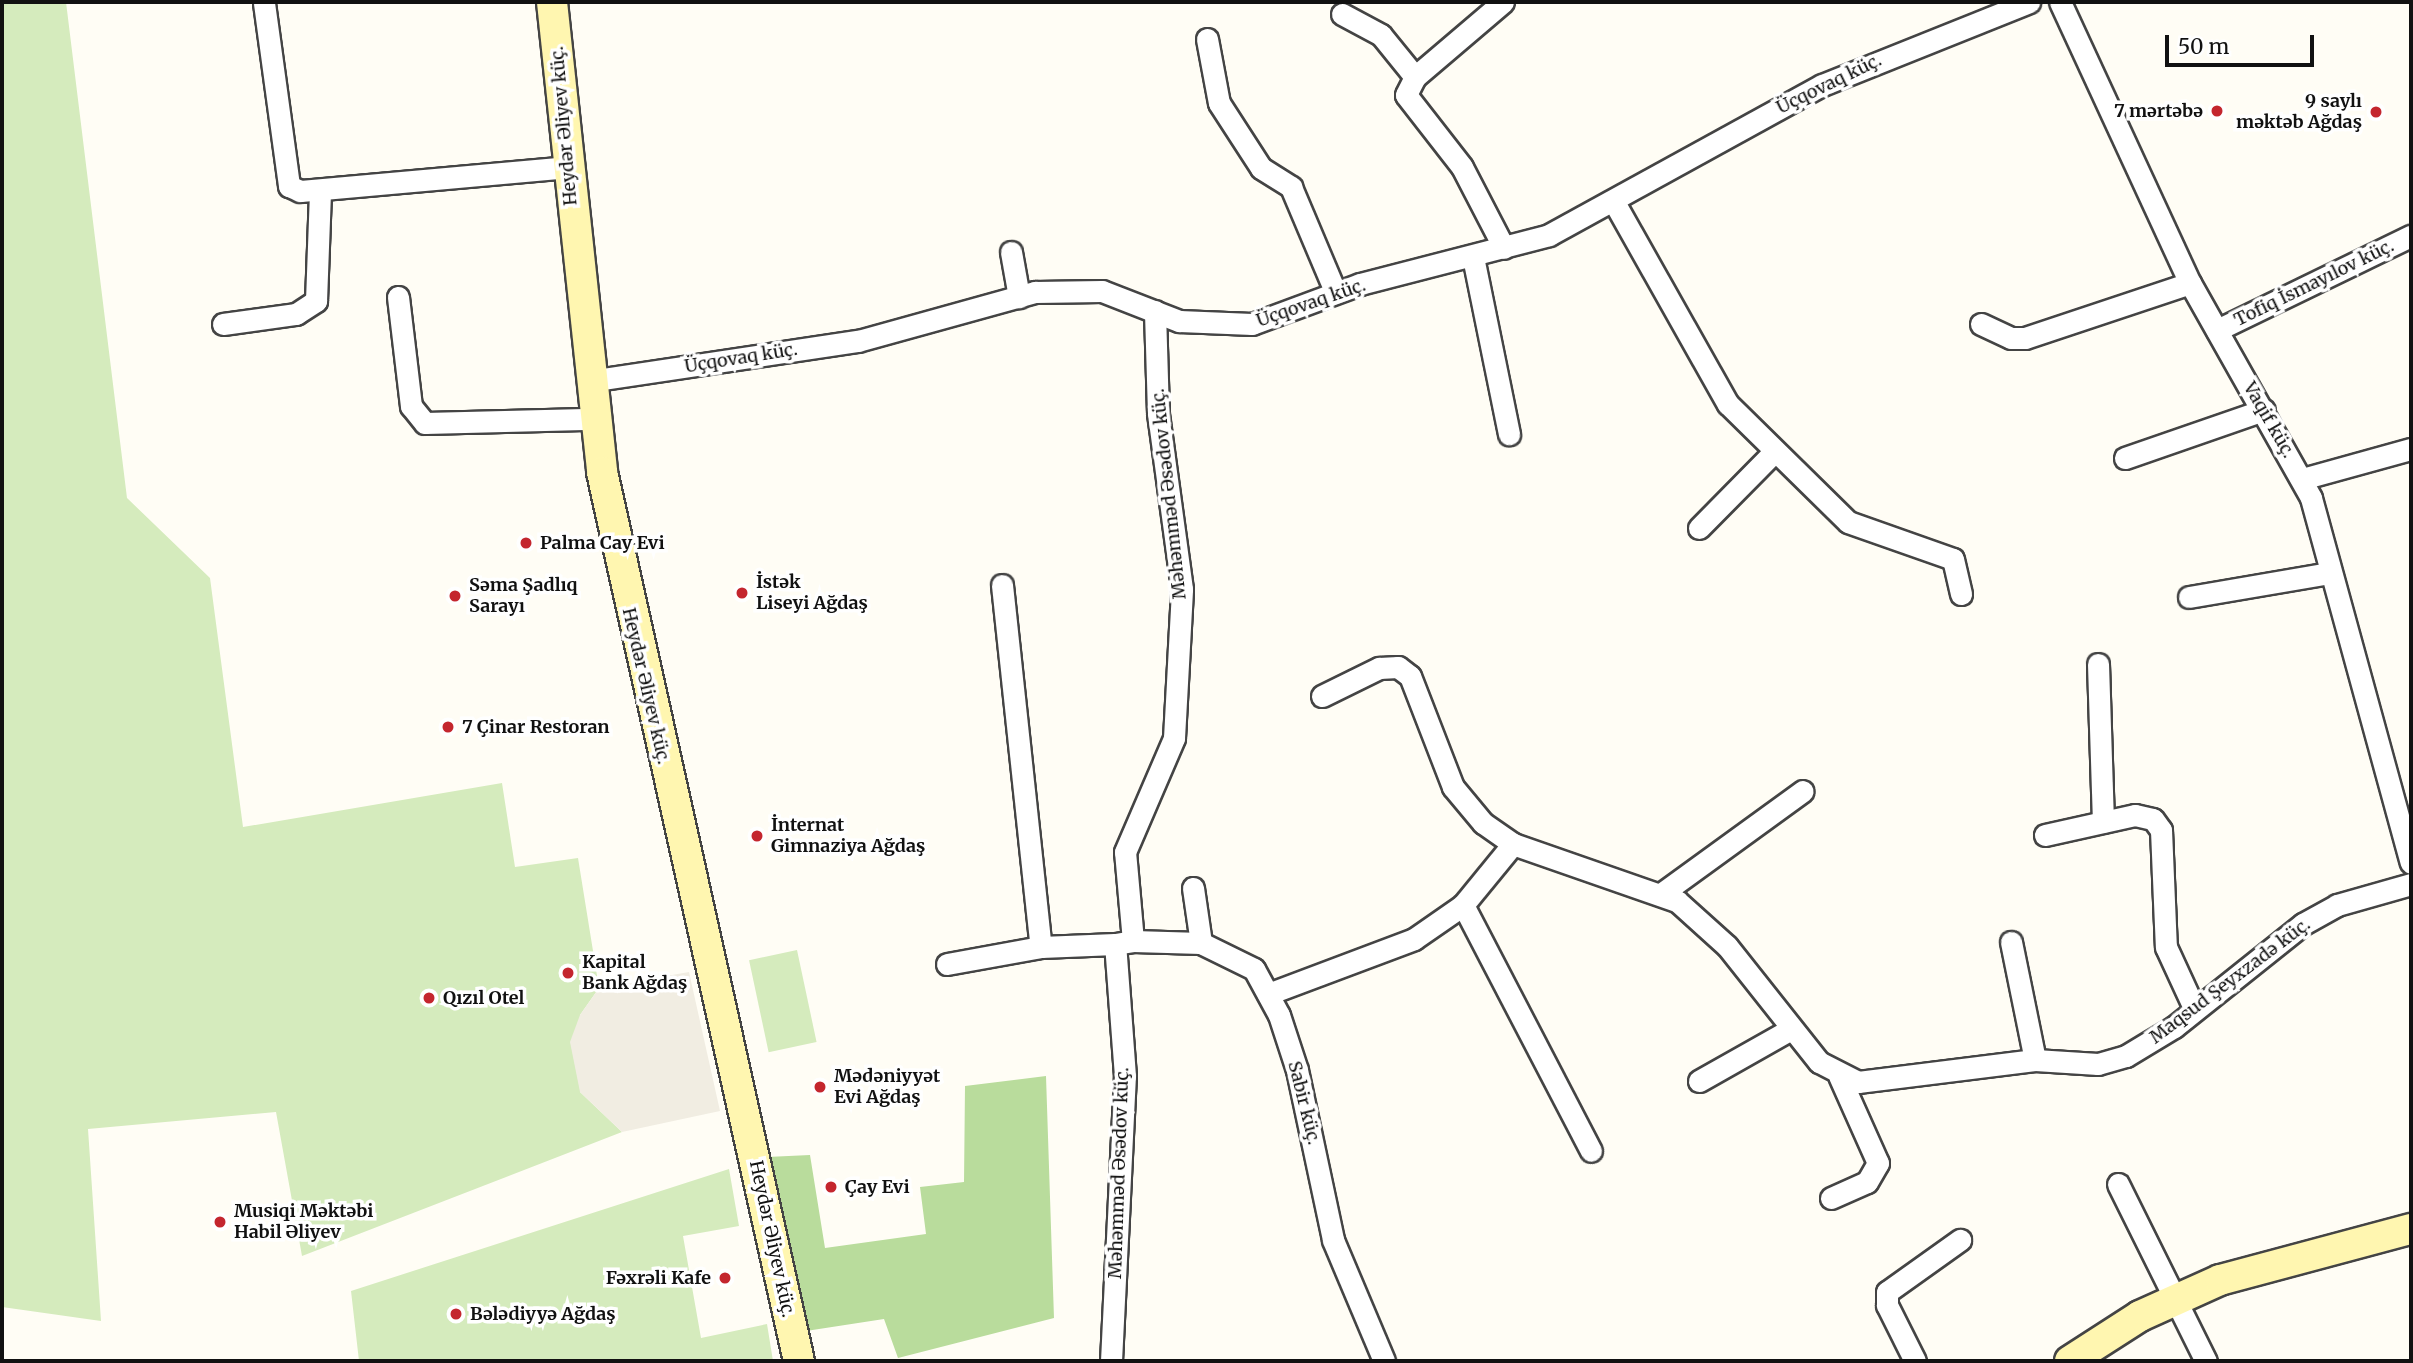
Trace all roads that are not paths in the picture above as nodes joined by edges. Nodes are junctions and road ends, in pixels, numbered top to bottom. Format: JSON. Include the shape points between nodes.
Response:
{"nodes":[{"id":1,"x":552,"y":2,"type":"edge"},
{"id":2,"x":1503,"y":2,"type":"edge"},
{"id":3,"x":2029,"y":2,"type":"edge"},
{"id":4,"x":2060,"y":2,"type":"edge"},
{"id":5,"x":264,"y":3,"type":"edge"},
{"id":6,"x":1342,"y":14,"type":"dead end"},
{"id":7,"x":1207,"y":39,"type":"dead end"},
{"id":8,"x":1415,"y":77,"type":"junction"},
{"id":9,"x":567,"y":167,"type":"junction"},
{"id":10,"x":320,"y":190,"type":"junction"},
{"id":11,"x":1614,"y":202,"type":"junction"},
{"id":12,"x":2411,"y":236,"type":"edge"},
{"id":13,"x":1504,"y":248,"type":"junction"},
{"id":14,"x":1012,"y":252,"type":"dead end"},
{"id":15,"x":1474,"y":257,"type":"junction"},
{"id":16,"x":2190,"y":283,"type":"junction"},
{"id":17,"x":1335,"y":291,"type":"junction"},
{"id":18,"x":1019,"y":296,"type":"junction"},
{"id":19,"x":398,"y":297,"type":"dead end"},
{"id":20,"x":1156,"y":311,"type":"junction"},
{"id":21,"x":223,"y":324,"type":"dead end"},
{"id":22,"x":1981,"y":324,"type":"dead end"},
{"id":23,"x":2217,"y":330,"type":"junction"},
{"id":24,"x":589,"y":381,"type":"junction"},
{"id":25,"x":2264,"y":410,"type":"junction"},
{"id":26,"x":594,"y":419,"type":"junction"},
{"id":27,"x":1509,"y":433,"type":"dead end"},
{"id":28,"x":2411,"y":449,"type":"edge"},
{"id":29,"x":1774,"y":451,"type":"junction"},
{"id":30,"x":2126,"y":458,"type":"dead end"},
{"id":31,"x":2302,"y":479,"type":"junction"},
{"id":32,"x":1699,"y":528,"type":"dead end"},
{"id":33,"x":2330,"y":573,"type":"junction"},
{"id":34,"x":1002,"y":584,"type":"dead end"},
{"id":35,"x":1961,"y":594,"type":"dead end"},
{"id":36,"x":2189,"y":597,"type":"dead end"},
{"id":37,"x":2098,"y":664,"type":"dead end"},
{"id":38,"x":1322,"y":696,"type":"dead end"},
{"id":39,"x":1803,"y":791,"type":"dead end"},
{"id":40,"x":2103,"y":822,"type":"junction"},
{"id":41,"x":2045,"y":835,"type":"dead end"},
{"id":42,"x":1513,"y":844,"type":"junction"},
{"id":43,"x":2411,"y":863,"type":"edge"},
{"id":44,"x":2411,"y":884,"type":"edge"},
{"id":45,"x":1193,"y":888,"type":"dead end"},
{"id":46,"x":1661,"y":894,"type":"junction"},
{"id":47,"x":1463,"y":905,"type":"junction"},
{"id":48,"x":1124,"y":942,"type":"junction"},
{"id":49,"x":2011,"y":942,"type":"dead end"},
{"id":50,"x":1201,"y":943,"type":"junction"},
{"id":51,"x":1041,"y":947,"type":"junction"},
{"id":52,"x":947,"y":964,"type":"dead end"},
{"id":53,"x":1268,"y":994,"type":"junction"},
{"id":54,"x":2195,"y":1010,"type":"junction"},
{"id":55,"x":1789,"y":1030,"type":"junction"},
{"id":56,"x":2035,"y":1060,"type":"junction"},
{"id":57,"x":1839,"y":1076,"type":"junction"},
{"id":58,"x":1699,"y":1082,"type":"dead end"},
{"id":59,"x":1591,"y":1151,"type":"dead end"},
{"id":60,"x":2118,"y":1184,"type":"dead end"},
{"id":61,"x":1831,"y":1198,"type":"dead end"},
{"id":62,"x":2411,"y":1229,"type":"edge"},
{"id":63,"x":1960,"y":1240,"type":"dead end"},
{"id":64,"x":2175,"y":1299,"type":"junction"},
{"id":65,"x":799,"y":1361,"type":"edge"},
{"id":66,"x":1111,"y":1361,"type":"edge"},
{"id":67,"x":1384,"y":1361,"type":"edge"},
{"id":68,"x":1915,"y":1361,"type":"edge"},
{"id":69,"x":2070,"y":1361,"type":"edge"},
{"id":70,"x":2206,"y":1361,"type":"edge"}],
"edges":[{"from":1,"to":9,"type":"main road","name":"Heydər Əliyev küç."},
{"from":2,"to":8,"type":"street"},
{"from":3,"to":11,"type":"street","name":"Üçqovaq küç.","via":[[1822,85]]},
{"from":4,"to":16,"type":"street","name":"Vaqif küç."},
{"from":5,"to":10,"type":"street","via":[[283,173],[300,191]]},
{"from":6,"to":8,"type":"street","via":[[1381,35]]},
{"from":7,"to":17,"type":"street","via":[[1219,103],[1261,168],[1291,187]]},
{"from":8,"to":13,"type":"street","via":[[1406,95],[1410,104],[1462,167]]},
{"from":9,"to":10,"type":"street"},
{"from":9,"to":24,"type":"main road","name":"Heydər Əliyev küç."},
{"from":10,"to":21,"type":"street","via":[[316,302],[296,314]]},
{"from":11,"to":13,"type":"street","name":"Üçqovaq küç.","via":[[1549,235]]},
{"from":11,"to":29,"type":"street","via":[[1702,365]]},
{"from":12,"to":23,"type":"street","name":"Tofiq İsmayılov küç."},
{"from":13,"to":15,"type":"street","name":"Üçqovaq küç."},
{"from":14,"to":18,"type":"street"},
{"from":15,"to":17,"type":"street","name":"Üçqovaq küç."},
{"from":15,"to":27,"type":"street"},
{"from":16,"to":22,"type":"street","via":[[2025,338],[2011,338]]},
{"from":16,"to":23,"type":"street","name":"Vaqif küç."},
{"from":17,"to":20,"type":"street","name":"Üçqovaq küç.","via":[[1230,327]]},
{"from":18,"to":20,"type":"street","name":"Üçqovaq küç.","via":[[1077,288]]},
{"from":18,"to":24,"type":"street","name":"Üçqovaq küç.","via":[[858,341]]},
{"from":19,"to":26,"type":"street","via":[[411,406],[425,423]]},
{"from":20,"to":48,"type":"street","name":"Məhəmməd Əsədov küç.","via":[[1158,413],[1182,589],[1174,738],[1125,852]]},
{"from":23,"to":25,"type":"street","name":"Vaqif küç."},
{"from":24,"to":26,"type":"main road","name":"Heydər Əliyev küç."},
{"from":25,"to":30,"type":"street"},
{"from":25,"to":31,"type":"street","name":"Vaqif küç."},
{"from":26,"to":65,"type":"main road","name":"Heydər Əliyev küç.","via":[[629,616]]},
{"from":28,"to":31,"type":"street"},
{"from":29,"to":32,"type":"street"},
{"from":29,"to":35,"type":"street","via":[[1848,522],[1953,559]]},
{"from":31,"to":33,"type":"street","name":"Vaqif küç."},
{"from":33,"to":36,"type":"street"},
{"from":33,"to":43,"type":"street","name":"Vaqif küç."},
{"from":34,"to":51,"type":"street"},
{"from":37,"to":40,"type":"street"},
{"from":38,"to":42,"type":"street","via":[[1379,668],[1398,667],[1410,676],[1453,787]]},
{"from":39,"to":46,"type":"street"},
{"from":40,"to":41,"type":"street"},
{"from":40,"to":54,"type":"street","via":[[2135,815],[2153,819],[2161,830],[2166,947]]},
{"from":42,"to":46,"type":"street"},
{"from":42,"to":47,"type":"street"},
{"from":44,"to":54,"type":"street","name":"Maqsud Şeyxzadə küç.","via":[[2337,905]]},
{"from":45,"to":50,"type":"street"},
{"from":46,"to":55,"type":"street","via":[[1727,946]]},
{"from":47,"to":53,"type":"street","via":[[1369,960]]},
{"from":47,"to":59,"type":"street"},
{"from":48,"to":50,"type":"street","name":"Sabir küç."},
{"from":48,"to":51,"type":"street"},
{"from":48,"to":66,"type":"street","name":"Məhəmməd Əsədov küç.","via":[[1125,1076]]},
{"from":49,"to":56,"type":"street"},
{"from":50,"to":53,"type":"street","name":"Sabir küç.","via":[[1254,969]]},
{"from":51,"to":52,"type":"street"},
{"from":53,"to":67,"type":"street","name":"Sabir küç.","via":[[1297,1070],[1333,1240]]},
{"from":54,"to":56,"type":"street","name":"Maqsud Şeyxzadə küç.","via":[[2126,1056],[2090,1065]]},
{"from":55,"to":57,"type":"street"},
{"from":55,"to":58,"type":"street"},
{"from":56,"to":57,"type":"street","name":"Maqsud Şeyxzadə küç.","via":[[1858,1082]]},
{"from":57,"to":61,"type":"street","via":[[1878,1163],[1867,1182]]},
{"from":60,"to":64,"type":"street"},
{"from":62,"to":64,"type":"main road","via":[[2269,1266]]},
{"from":63,"to":68,"type":"street","via":[[1888,1292],[1886,1305]]},
{"from":64,"to":69,"type":"main road"},
{"from":64,"to":70,"type":"street"}]}
